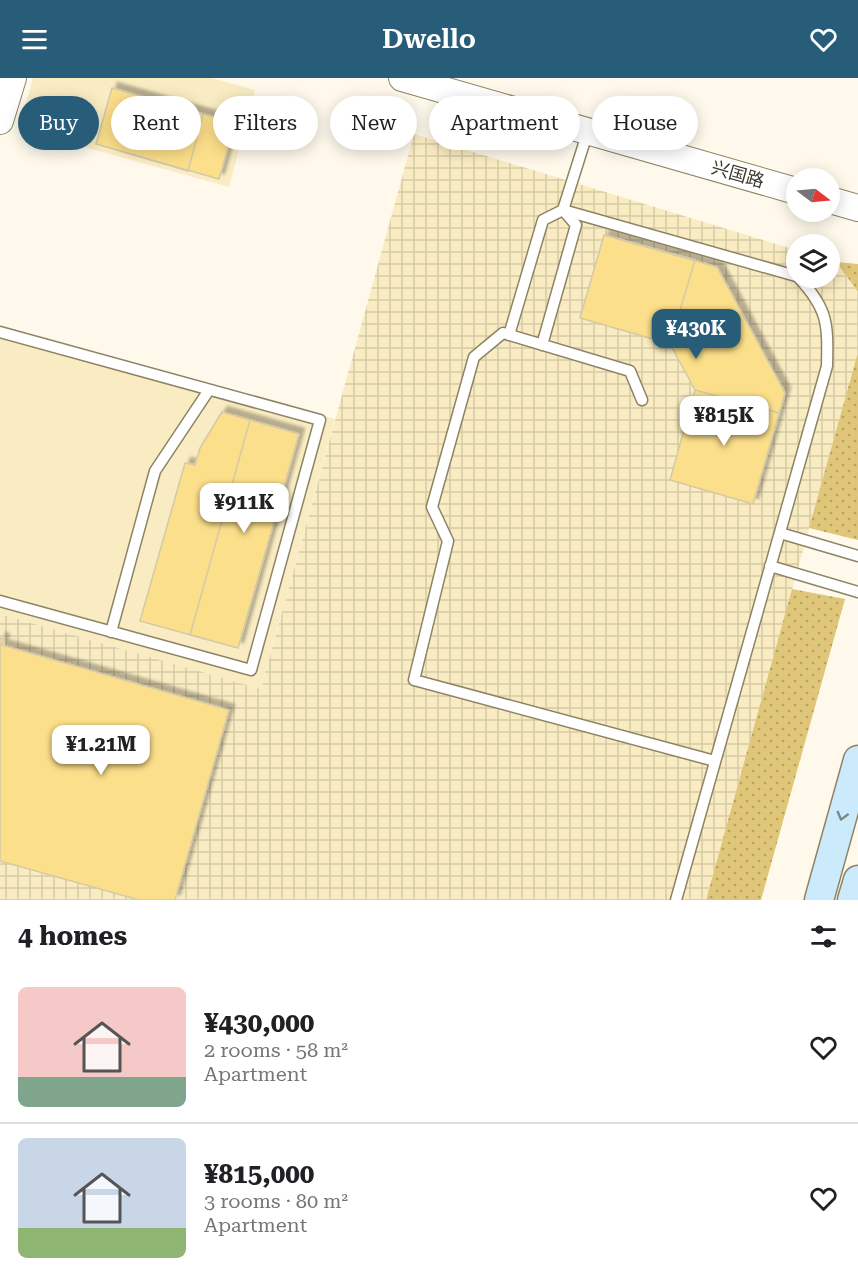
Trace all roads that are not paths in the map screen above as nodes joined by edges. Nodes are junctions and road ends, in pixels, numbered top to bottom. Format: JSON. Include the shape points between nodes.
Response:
{"nodes":[{"id":1,"x":13,"y":78,"type":"edge"},
{"id":2,"x":402,"y":78,"type":"edge"},
{"id":3,"x":0,"y":121,"type":"edge"},
{"id":4,"x":588,"y":131,"type":"junction"},
{"id":5,"x":786,"y":188,"type":"edge"},
{"id":6,"x":840,"y":203,"type":"edge"},
{"id":7,"x":858,"y":208,"type":"edge"},
{"id":8,"x":563,"y":210,"type":"junction"},
{"id":9,"x":786,"y":274,"type":"edge"},
{"id":10,"x":808,"y":288,"type":"edge"},
{"id":11,"x":0,"y":332,"type":"edge"},
{"id":12,"x":509,"y":335,"type":"junction"},
{"id":13,"x":542,"y":345,"type":"junction"},
{"id":14,"x":209,"y":390,"type":"junction"},
{"id":15,"x":642,"y":400,"type":"dead end"},
{"id":16,"x":780,"y":533,"type":"junction"},
{"id":17,"x":858,"y":556,"type":"edge"},
{"id":18,"x":770,"y":566,"type":"junction"},
{"id":19,"x":858,"y":592,"type":"edge"},
{"id":20,"x":0,"y":601,"type":"edge"},
{"id":21,"x":111,"y":632,"type":"junction"},
{"id":22,"x":858,"y":760,"type":"edge"},
{"id":23,"x":715,"y":761,"type":"junction"},
{"id":24,"x":858,"y":880,"type":"edge"},
{"id":25,"x":676,"y":900,"type":"edge"},
{"id":26,"x":819,"y":900,"type":"edge"},
{"id":27,"x":852,"y":900,"type":"edge"}],
"edges":[{"from":1,"to":3,"type":"street"},
{"from":2,"to":4,"type":"street","name":"兴国路"},
{"from":4,"to":5,"type":"street","name":"兴国路"},
{"from":4,"to":8,"type":"lane"},
{"from":6,"to":7,"type":"street"},
{"from":8,"to":9,"type":"lane"},
{"from":8,"to":12,"type":"lane","via":[[543,220]]},
{"from":8,"to":13,"type":"lane","via":[[576,225]]},
{"from":10,"to":16,"type":"lane","via":[[828,324],[827,366]]},
{"from":11,"to":14,"type":"lane"},
{"from":12,"to":13,"type":"lane"},
{"from":12,"to":23,"type":"lane","via":[[503,333],[474,357],[435,495],[432,507],[448,541],[414,680]]},
{"from":13,"to":15,"type":"lane","via":[[630,371]]},
{"from":14,"to":21,"type":"lane","via":[[155,471]]},
{"from":14,"to":21,"type":"lane","via":[[320,420],[251,670]]},
{"from":16,"to":17,"type":"lane"},
{"from":16,"to":18,"type":"lane"},
{"from":18,"to":19,"type":"lane"},
{"from":18,"to":23,"type":"lane"},
{"from":20,"to":21,"type":"lane"},
{"from":22,"to":26,"type":"main road","one_way":true},
{"from":23,"to":25,"type":"lane"},
{"from":24,"to":27,"type":"main road"}]}
